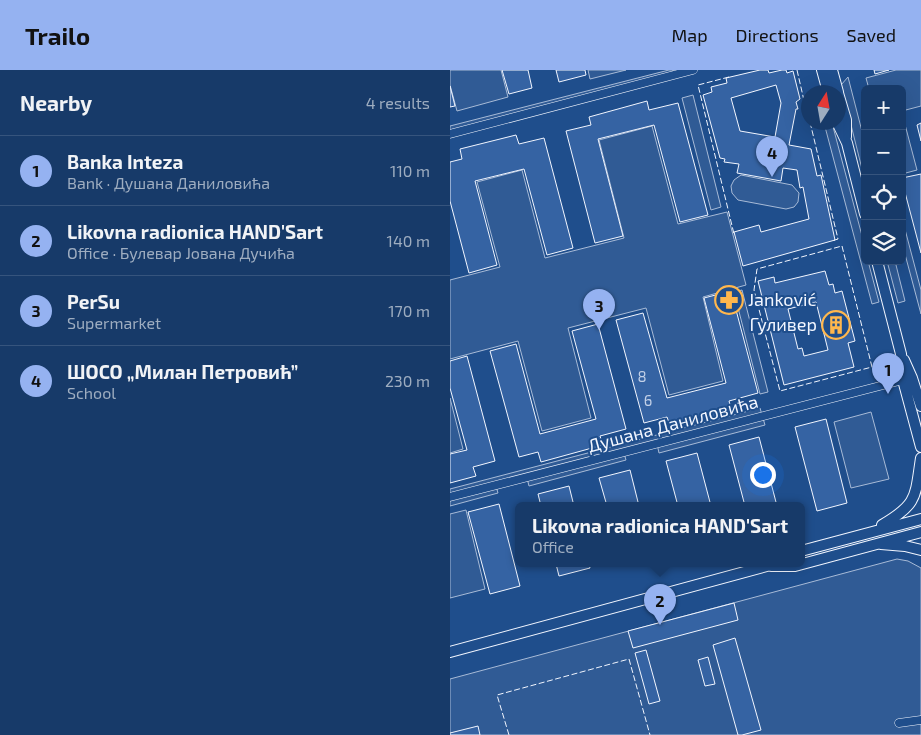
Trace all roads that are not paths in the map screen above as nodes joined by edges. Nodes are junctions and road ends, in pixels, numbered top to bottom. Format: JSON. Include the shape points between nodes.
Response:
{"nodes":[{"id":1,"x":693,"y":70,"type":"edge"},
{"id":2,"x":822,"y":70,"type":"edge"},
{"id":3,"x":832,"y":70,"type":"edge"},
{"id":4,"x":826,"y":85,"type":"edge"},
{"id":5,"x":836,"y":85,"type":"edge"},
{"id":6,"x":846,"y":120,"type":"edge"},
{"id":7,"x":841,"y":130,"type":"edge"},
{"id":8,"x":450,"y":134,"type":"edge"},
{"id":9,"x":847,"y":143,"type":"junction"},
{"id":10,"x":861,"y":198,"type":"edge"},
{"id":11,"x":878,"y":265,"type":"edge"},
{"id":12,"x":901,"y":354,"type":"junction"},
{"id":13,"x":903,"y":380,"type":"junction"},
{"id":14,"x":921,"y":406,"type":"edge"},
{"id":15,"x":921,"y":447,"type":"edge"},
{"id":16,"x":921,"y":458,"type":"edge"},
{"id":17,"x":450,"y":497,"type":"edge"},
{"id":18,"x":921,"y":519,"type":"edge"},
{"id":19,"x":870,"y":532,"type":"junction"},
{"id":20,"x":921,"y":532,"type":"edge"},
{"id":21,"x":873,"y":544,"type":"junction"},
{"id":22,"x":805,"y":550,"type":"edge"},
{"id":23,"x":921,"y":550,"type":"edge"},
{"id":24,"x":805,"y":563,"type":"edge"},
{"id":25,"x":764,"y":567,"type":"edge"},
{"id":26,"x":453,"y":650,"type":"edge"},
{"id":27,"x":921,"y":720,"type":"edge"},
{"id":28,"x":899,"y":723,"type":"dead end"}],
"edges":[{"from":1,"to":8,"type":"street"},
{"from":2,"to":4,"type":"street"},
{"from":3,"to":5,"type":"street"},
{"from":6,"to":9,"type":"street"},
{"from":7,"to":9,"type":"street"},
{"from":9,"to":10,"type":"street"},
{"from":11,"to":12,"type":"street"},
{"from":12,"to":13,"type":"street"},
{"from":12,"to":14,"type":"street"},
{"from":13,"to":15,"type":"street"},
{"from":13,"to":17,"type":"street","name":"Душана Даниловића"},
{"from":16,"to":19,"type":"street","via":[[917,488],[910,504],[898,516]]},
{"from":18,"to":19,"type":"street"},
{"from":19,"to":22,"type":"street"},
{"from":20,"to":21,"type":"street"},
{"from":21,"to":23,"type":"street"},
{"from":21,"to":24,"type":"street"},
{"from":25,"to":26,"type":"street"},
{"from":27,"to":28,"type":"street"}]}
